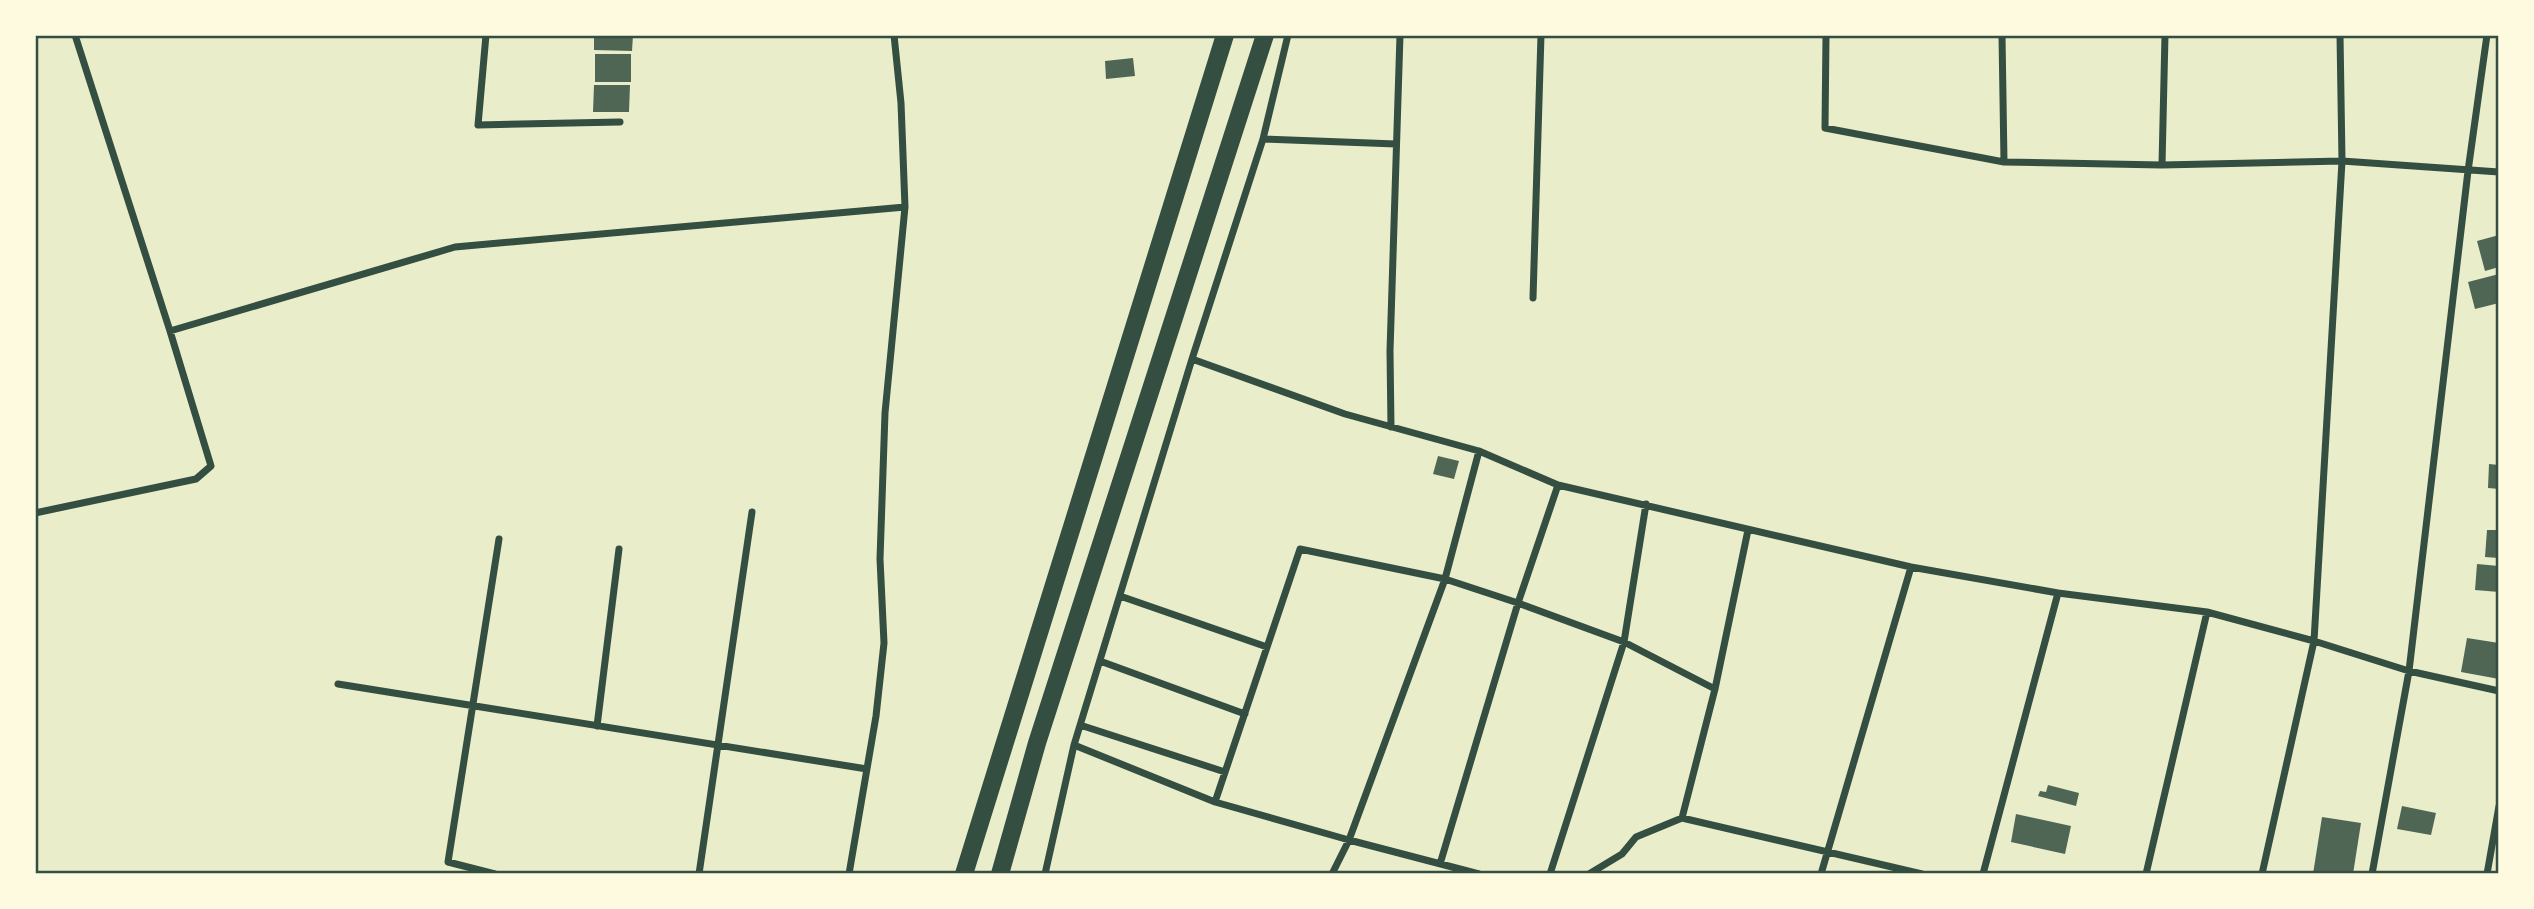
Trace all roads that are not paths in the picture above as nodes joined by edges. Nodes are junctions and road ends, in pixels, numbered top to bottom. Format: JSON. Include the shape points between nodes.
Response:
{"nodes":[{"id":1,"x":75,"y":35,"type":"edge"},
{"id":2,"x":486,"y":35,"type":"edge"},
{"id":3,"x":894,"y":35,"type":"edge"},
{"id":4,"x":1225,"y":35,"type":"edge"},
{"id":5,"x":1265,"y":35,"type":"edge"},
{"id":6,"x":1288,"y":35,"type":"edge"},
{"id":7,"x":1400,"y":35,"type":"edge"},
{"id":8,"x":1541,"y":35,"type":"edge"},
{"id":9,"x":1826,"y":35,"type":"edge"},
{"id":10,"x":2002,"y":35,"type":"edge"},
{"id":11,"x":2165,"y":35,"type":"edge"},
{"id":12,"x":2340,"y":35,"type":"edge"},
{"id":13,"x":2487,"y":35,"type":"edge"},
{"id":14,"x":620,"y":122,"type":"dead end"},
{"id":15,"x":1263,"y":139,"type":"junction"},
{"id":16,"x":1396,"y":144,"type":"junction"},
{"id":17,"x":2342,"y":161,"type":"junction"},
{"id":18,"x":2004,"y":162,"type":"junction"},
{"id":19,"x":2162,"y":165,"type":"junction"},
{"id":20,"x":2468,"y":171,"type":"junction"},
{"id":21,"x":2499,"y":172,"type":"edge"},
{"id":22,"x":905,"y":207,"type":"junction"},
{"id":23,"x":1533,"y":298,"type":"dead end"},
{"id":24,"x":170,"y":331,"type":"junction"},
{"id":25,"x":1192,"y":359,"type":"junction"},
{"id":26,"x":1391,"y":427,"type":"junction"},
{"id":27,"x":1479,"y":451,"type":"junction"},
{"id":28,"x":1558,"y":485,"type":"junction"},
{"id":29,"x":1646,"y":504,"type":"junction"},
{"id":30,"x":752,"y":512,"type":"dead end"},
{"id":31,"x":35,"y":513,"type":"edge"},
{"id":32,"x":1748,"y":530,"type":"junction"},
{"id":33,"x":499,"y":539,"type":"dead end"},
{"id":34,"x":619,"y":549,"type":"dead end"},
{"id":35,"x":1911,"y":566,"type":"junction"},
{"id":36,"x":1445,"y":579,"type":"junction"},
{"id":37,"x":2058,"y":593,"type":"junction"},
{"id":38,"x":1119,"y":596,"type":"junction"},
{"id":39,"x":1518,"y":603,"type":"junction"},
{"id":40,"x":2207,"y":612,"type":"junction"},
{"id":41,"x":2314,"y":641,"type":"junction"},
{"id":42,"x":1624,"y":642,"type":"junction"},
{"id":43,"x":1267,"y":647,"type":"junction"},
{"id":44,"x":1100,"y":661,"type":"junction"},
{"id":45,"x":2409,"y":671,"type":"junction"},
{"id":46,"x":338,"y":684,"type":"dead end"},
{"id":47,"x":1715,"y":689,"type":"junction"},
{"id":48,"x":2499,"y":691,"type":"edge"},
{"id":49,"x":472,"y":706,"type":"junction"},
{"id":50,"x":1245,"y":714,"type":"junction"},
{"id":51,"x":1080,"y":725,"type":"junction"},
{"id":52,"x":597,"y":726,"type":"junction"},
{"id":53,"x":1074,"y":745,"type":"junction"},
{"id":54,"x":719,"y":746,"type":"junction"},
{"id":55,"x":867,"y":769,"type":"junction"},
{"id":56,"x":1226,"y":772,"type":"junction"},
{"id":57,"x":1215,"y":803,"type":"junction"},
{"id":58,"x":2499,"y":806,"type":"edge"},
{"id":59,"x":1682,"y":818,"type":"junction"},
{"id":60,"x":1349,"y":840,"type":"junction"},
{"id":61,"x":1826,"y":851,"type":"junction"},
{"id":62,"x":1440,"y":864,"type":"junction"},
{"id":63,"x":1049,"y":873,"type":"edge"},
{"id":64,"x":495,"y":874,"type":"edge"},
{"id":65,"x":699,"y":874,"type":"edge"},
{"id":66,"x":849,"y":874,"type":"edge"},
{"id":67,"x":964,"y":874,"type":"edge"},
{"id":68,"x":1000,"y":874,"type":"edge"},
{"id":69,"x":1332,"y":874,"type":"edge"},
{"id":70,"x":1479,"y":874,"type":"edge"},
{"id":71,"x":1550,"y":874,"type":"edge"},
{"id":72,"x":1589,"y":874,"type":"edge"},
{"id":73,"x":1821,"y":874,"type":"edge"},
{"id":74,"x":1922,"y":874,"type":"edge"},
{"id":75,"x":1983,"y":874,"type":"edge"},
{"id":76,"x":2146,"y":874,"type":"edge"},
{"id":77,"x":2262,"y":874,"type":"edge"},
{"id":78,"x":2372,"y":874,"type":"edge"},
{"id":79,"x":2487,"y":874,"type":"edge"}],
"edges":[{"from":1,"to":24,"type":"street"},
{"from":2,"to":14,"type":"street","via":[[478,125]]},
{"from":3,"to":22,"type":"street"},
{"from":4,"to":67,"type":"highway"},
{"from":5,"to":68,"type":"highway","via":[[1037,743]]},
{"from":6,"to":15,"type":"street"},
{"from":7,"to":16,"type":"street"},
{"from":8,"to":23,"type":"street"},
{"from":9,"to":18,"type":"street","via":[[1825,128]]},
{"from":10,"to":18,"type":"street"},
{"from":11,"to":19,"type":"street"},
{"from":12,"to":17,"type":"street"},
{"from":13,"to":20,"type":"street"},
{"from":15,"to":16,"type":"street"},
{"from":15,"to":25,"type":"street"},
{"from":16,"to":26,"type":"street"},
{"from":17,"to":19,"type":"street"},
{"from":17,"to":20,"type":"street"},
{"from":17,"to":41,"type":"street"},
{"from":18,"to":19,"type":"street"},
{"from":20,"to":21,"type":"street"},
{"from":20,"to":45,"type":"street"},
{"from":22,"to":24,"type":"street","via":[[455,247]]},
{"from":22,"to":55,"type":"street","via":[[885,413],[880,559],[884,643]]},
{"from":24,"to":31,"type":"street","via":[[211,466],[196,479]]},
{"from":25,"to":26,"type":"street"},
{"from":25,"to":38,"type":"street"},
{"from":26,"to":27,"type":"street"},
{"from":27,"to":28,"type":"street"},
{"from":27,"to":36,"type":"street"},
{"from":28,"to":29,"type":"street"},
{"from":28,"to":39,"type":"street"},
{"from":29,"to":32,"type":"street"},
{"from":29,"to":42,"type":"street"},
{"from":30,"to":54,"type":"street"},
{"from":32,"to":35,"type":"street"},
{"from":32,"to":47,"type":"street"},
{"from":33,"to":49,"type":"street"},
{"from":34,"to":52,"type":"street"},
{"from":35,"to":37,"type":"street"},
{"from":35,"to":61,"type":"street"},
{"from":36,"to":39,"type":"street"},
{"from":36,"to":43,"type":"street","via":[[1300,549]]},
{"from":36,"to":60,"type":"street"},
{"from":37,"to":40,"type":"street"},
{"from":37,"to":75,"type":"street"},
{"from":38,"to":43,"type":"street"},
{"from":38,"to":44,"type":"street"},
{"from":39,"to":42,"type":"street"},
{"from":39,"to":62,"type":"street"},
{"from":40,"to":41,"type":"street"},
{"from":40,"to":76,"type":"street"},
{"from":41,"to":45,"type":"street"},
{"from":41,"to":77,"type":"street"},
{"from":42,"to":47,"type":"street"},
{"from":42,"to":71,"type":"street"},
{"from":43,"to":50,"type":"street"},
{"from":44,"to":50,"type":"street"},
{"from":44,"to":51,"type":"street"},
{"from":45,"to":48,"type":"street"},
{"from":45,"to":78,"type":"street"},
{"from":46,"to":49,"type":"street"},
{"from":47,"to":59,"type":"street"},
{"from":49,"to":52,"type":"street"},
{"from":49,"to":64,"type":"street","via":[[448,862]]},
{"from":50,"to":56,"type":"street"},
{"from":51,"to":53,"type":"street"},
{"from":51,"to":56,"type":"street"},
{"from":52,"to":54,"type":"street"},
{"from":53,"to":57,"type":"street"},
{"from":53,"to":63,"type":"street"},
{"from":54,"to":55,"type":"street"},
{"from":54,"to":65,"type":"street"},
{"from":55,"to":66,"type":"street"},
{"from":56,"to":57,"type":"street"},
{"from":57,"to":60,"type":"street"},
{"from":58,"to":79,"type":"street"},
{"from":59,"to":61,"type":"street"},
{"from":59,"to":72,"type":"street","via":[[1636,837],[1622,854]]},
{"from":60,"to":62,"type":"street"},
{"from":60,"to":69,"type":"street"},
{"from":61,"to":73,"type":"street"},
{"from":61,"to":74,"type":"street"},
{"from":62,"to":70,"type":"street"}]}
